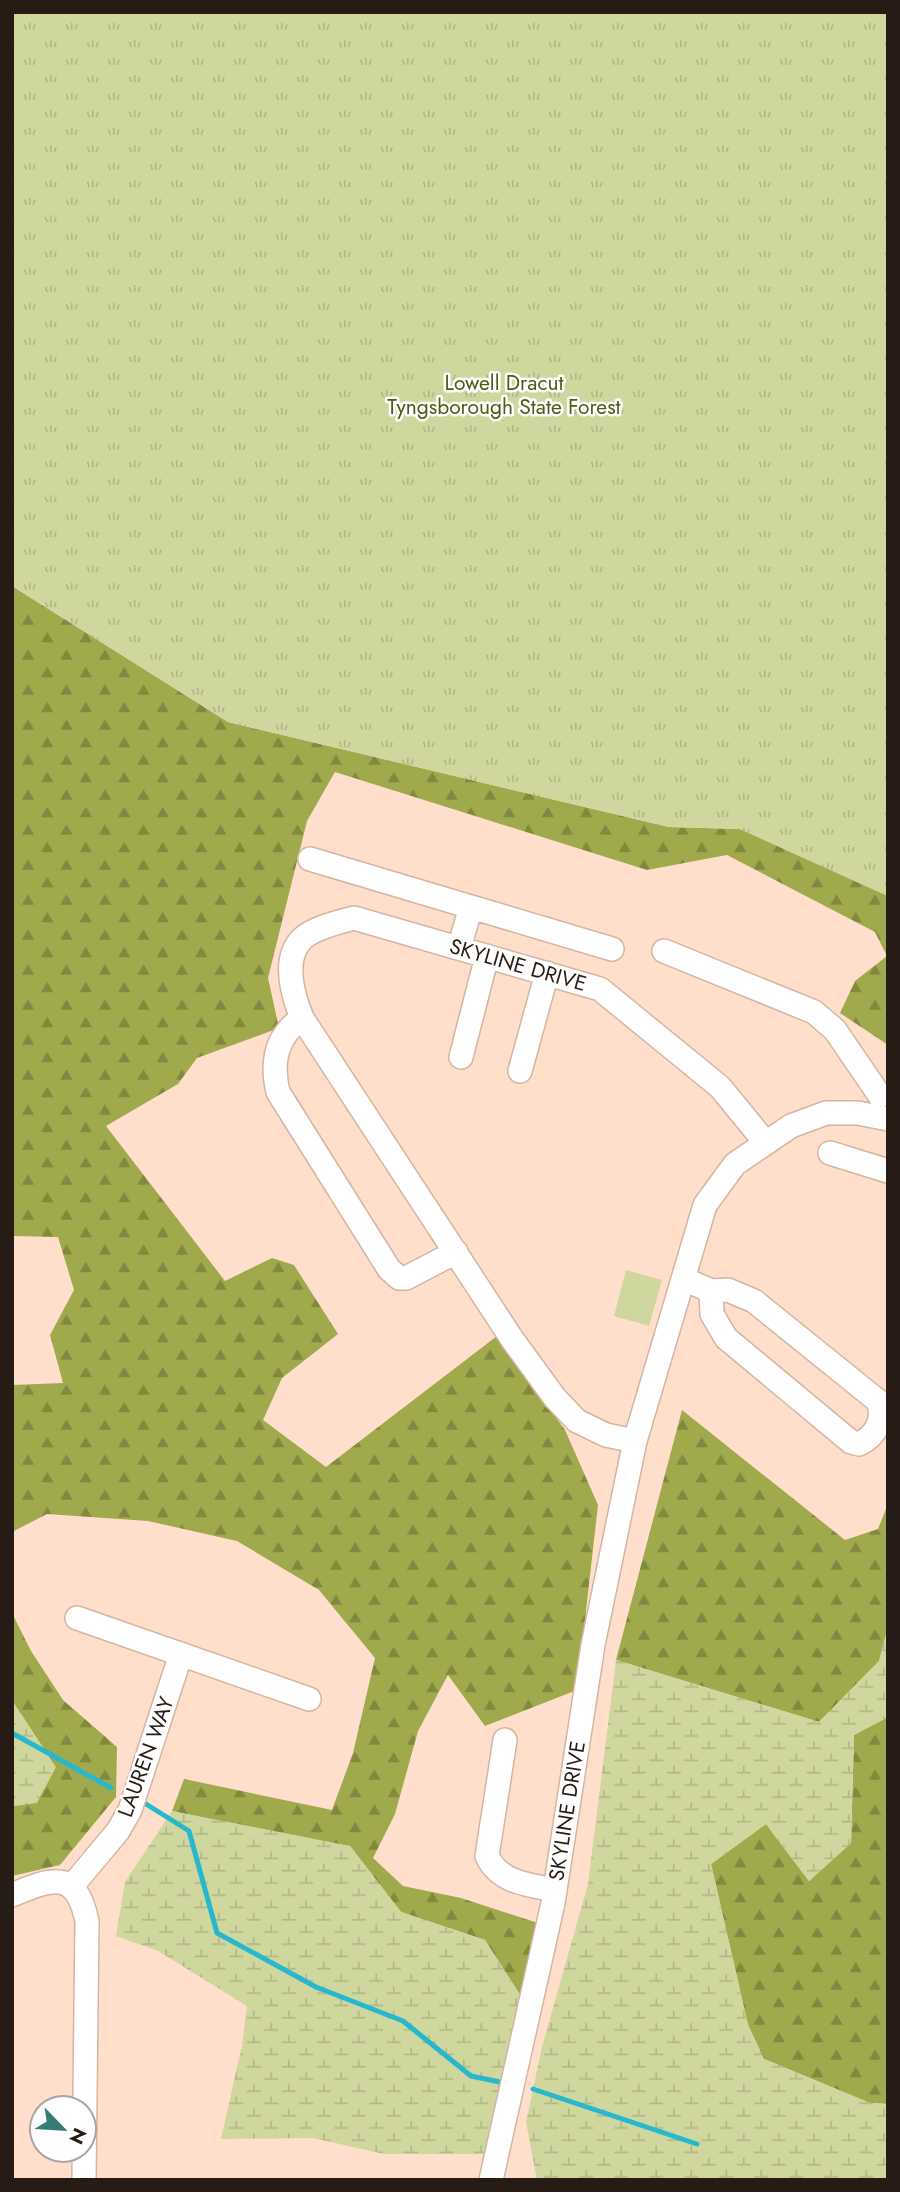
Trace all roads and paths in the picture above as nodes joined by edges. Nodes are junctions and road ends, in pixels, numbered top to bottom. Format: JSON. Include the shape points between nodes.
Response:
{"nodes":[{"id":1,"x":310,"y":859,"type":"dead end"},
{"id":2,"x":471,"y":907,"type":"junction"},
{"id":3,"x":459,"y":948,"type":"junction"},
{"id":4,"x":612,"y":949,"type":"dead end"},
{"id":5,"x":664,"y":951,"type":"dead end"},
{"id":6,"x":487,"y":956,"type":"junction"},
{"id":7,"x":547,"y":973,"type":"junction"},
{"id":8,"x":302,"y":1018,"type":"junction"},
{"id":9,"x":461,"y":1057,"type":"dead end"},
{"id":10,"x":520,"y":1071,"type":"dead end"},
{"id":11,"x":883,"y":1105,"type":"edge"},
{"id":12,"x":765,"y":1142,"type":"junction"},
{"id":13,"x":830,"y":1153,"type":"dead end"},
{"id":14,"x":888,"y":1171,"type":"edge"},
{"id":15,"x":456,"y":1252,"type":"junction"},
{"id":16,"x":684,"y":1279,"type":"junction"},
{"id":17,"x":710,"y":1291,"type":"junction"},
{"id":18,"x":635,"y":1441,"type":"junction"},
{"id":19,"x":77,"y":1618,"type":"dead end"},
{"id":20,"x":181,"y":1654,"type":"junction"},
{"id":21,"x":309,"y":1699,"type":"dead end"},
{"id":22,"x":505,"y":1740,"type":"dead end"},
{"id":23,"x":72,"y":1886,"type":"junction"},
{"id":24,"x":555,"y":1890,"type":"junction"},
{"id":25,"x":12,"y":1895,"type":"edge"},
{"id":26,"x":85,"y":2180,"type":"edge"},
{"id":27,"x":491,"y":2180,"type":"edge"}],
"edges":[{"from":1,"to":2,"type":"street"},
{"from":2,"to":3,"type":"street"},
{"from":2,"to":4,"type":"street"},
{"from":3,"to":6,"type":"street","name":"SKYLINE DRIVE"},
{"from":3,"to":8,"type":"street","name":"SKYLINE DRIVE","via":[[354,918],[332,925],[302,939],[292,959],[292,992]]},
{"from":5,"to":11,"type":"street","via":[[814,1012],[835,1030]]},
{"from":6,"to":7,"type":"street","name":"SKYLINE DRIVE"},
{"from":6,"to":9,"type":"street"},
{"from":7,"to":10,"type":"street"},
{"from":7,"to":12,"type":"street","name":"SKYLINE DRIVE","via":[[600,989],[720,1087]]},
{"from":8,"to":15,"type":"street","name":"SKYLINE DRIVE"},
{"from":8,"to":15,"type":"street","via":[[279,1040],[275,1080],[286,1107],[389,1269],[406,1278]]},
{"from":11,"to":12,"type":"street","name":"SKYLINE DRIVE","via":[[858,1113],[826,1113],[790,1126]]},
{"from":12,"to":16,"type":"street","name":"SKYLINE DRIVE","via":[[735,1164],[705,1205]]},
{"from":13,"to":14,"type":"street"},
{"from":15,"to":18,"type":"street","name":"SKYLINE DRIVE","via":[[555,1398],[577,1421],[606,1435]]},
{"from":16,"to":17,"type":"street"},
{"from":16,"to":18,"type":"street","name":"SKYLINE DRIVE"},
{"from":17,"to":17,"type":"street","via":[[728,1290],[754,1301],[878,1401],[880,1419],[867,1440],[851,1441],[726,1338],[712,1314]]},
{"from":18,"to":24,"type":"street","name":"SKYLINE DRIVE","via":[[593,1644]]},
{"from":19,"to":20,"type":"street"},
{"from":20,"to":21,"type":"street"},
{"from":20,"to":23,"type":"street","name":"LAUREN WAY","via":[[130,1810]]},
{"from":22,"to":24,"type":"street","via":[[487,1856],[510,1880]]},
{"from":23,"to":25,"type":"street","via":[[61,1881],[42,1883]]},
{"from":23,"to":26,"type":"street","via":[[82,1896],[87,1921]]},
{"from":24,"to":27,"type":"street","name":"SKYLINE DRIVE"}]}
